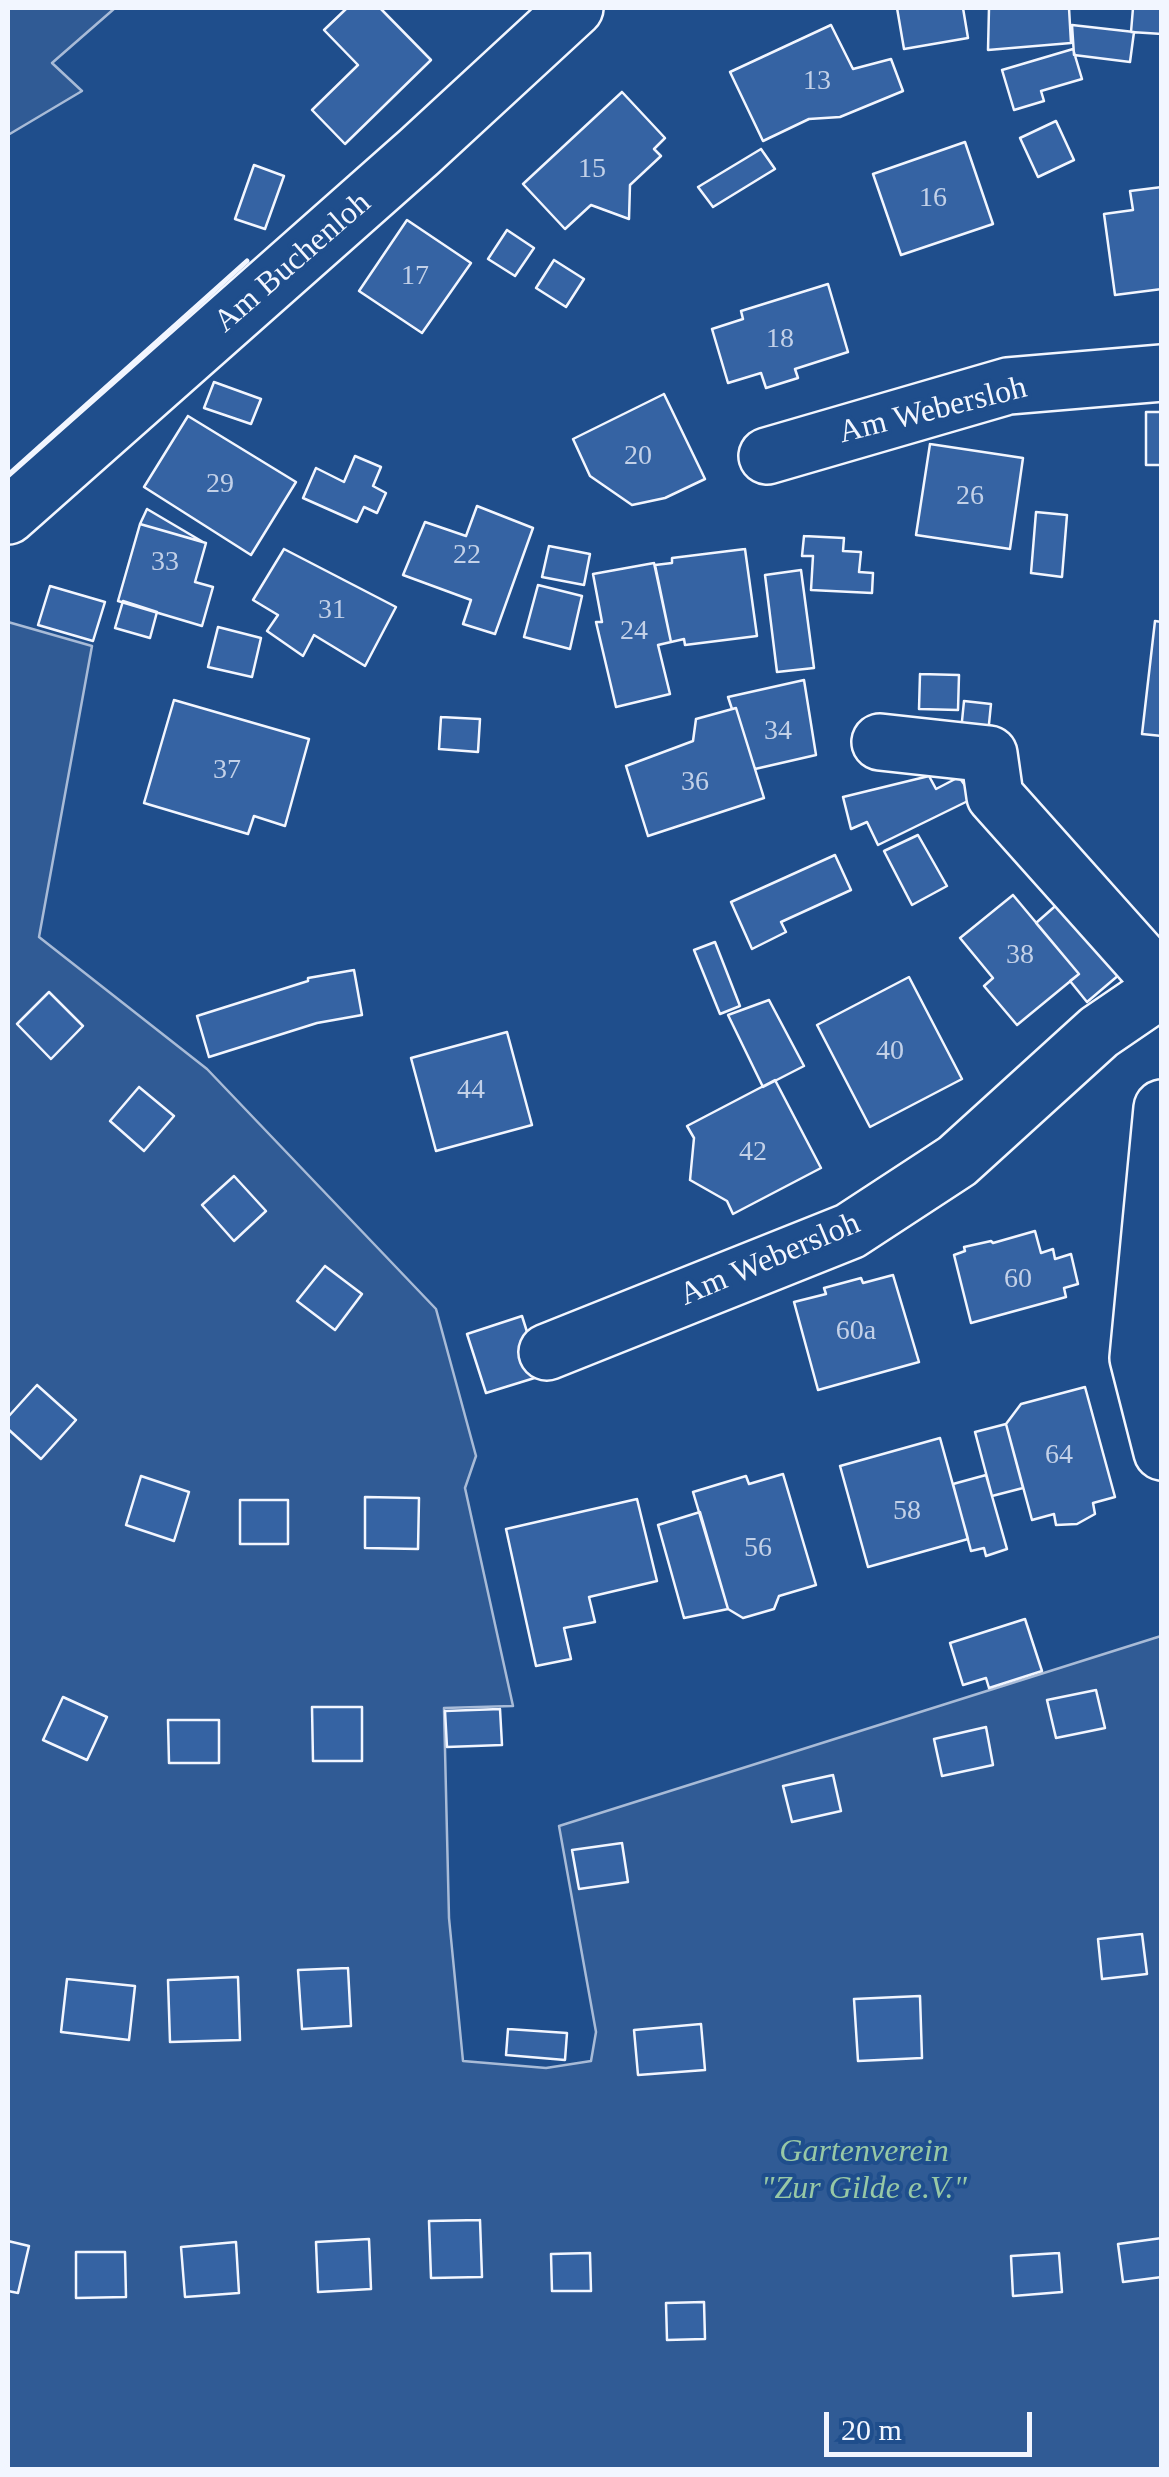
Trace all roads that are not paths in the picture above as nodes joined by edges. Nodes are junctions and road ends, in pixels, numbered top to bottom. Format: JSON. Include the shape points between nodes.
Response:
{"nodes":[{"id":1,"x":575,"y":8,"type":"edge"},
{"id":2,"x":1162,"y":374,"type":"edge"},
{"id":3,"x":767,"y":456,"type":"dead end"},
{"id":4,"x":8,"y":516,"type":"edge"},
{"id":5,"x":880,"y":742,"type":"dead end"},
{"id":6,"x":1162,"y":986,"type":"edge"},
{"id":7,"x":1162,"y":1108,"type":"edge"},
{"id":8,"x":548,"y":1352,"type":"dead end"},
{"id":9,"x":1150,"y":1355,"type":"edge"},
{"id":10,"x":1162,"y":1452,"type":"edge"}],
"edges":[{"from":1,"to":4,"type":"street","name":"Am Buchenloh"},
{"from":2,"to":3,"type":"street","name":"Am Webersloh","via":[[1008,386]]},
{"from":5,"to":6,"type":"street","via":[[989,754],[994,796]]},
{"from":6,"to":8,"type":"street","name":"Am Webersloh","via":[[1099,1032],[957,1162],[850,1231]]},
{"from":7,"to":9,"type":"street"},
{"from":9,"to":10,"type":"street"}]}
